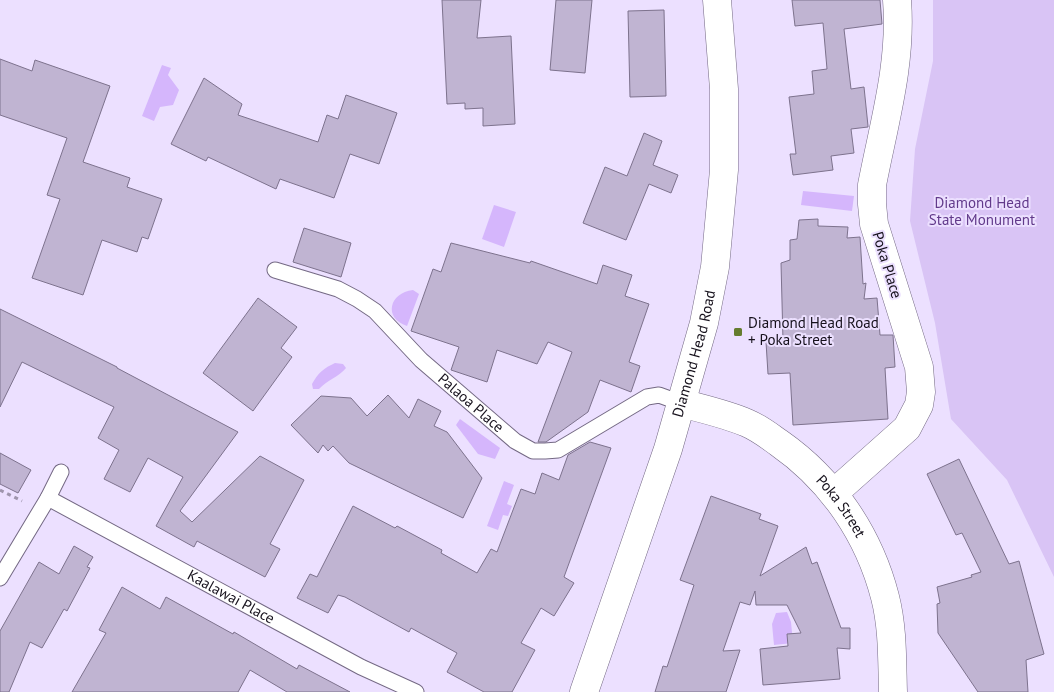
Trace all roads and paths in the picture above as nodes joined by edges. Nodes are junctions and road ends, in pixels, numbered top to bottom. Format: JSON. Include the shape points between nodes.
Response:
{"nodes":[{"id":1,"x":717,"y":0,"type":"edge"},
{"id":2,"x":897,"y":0,"type":"edge"},
{"id":3,"x":275,"y":270,"type":"dead end"},
{"id":4,"x":682,"y":403,"type":"junction"},
{"id":5,"x":61,"y":472,"type":"dead end"},
{"id":6,"x":834,"y":493,"type":"junction"},
{"id":7,"x":48,"y":498,"type":"junction"},
{"id":8,"x":0,"y":578,"type":"edge"},
{"id":9,"x":416,"y":692,"type":"edge"},
{"id":10,"x":584,"y":692,"type":"edge"},
{"id":11,"x":894,"y":692,"type":"edge"}],
"edges":[{"from":1,"to":4,"type":"street","name":"Diamond Head Road","via":[[725,130],[722,210],[704,323]]},
{"from":2,"to":6,"type":"street","name":"Poka Place","via":[[897,60],[872,185],[872,204],[874,224],[919,367],[921,392],[919,405],[907,428]]},
{"from":3,"to":4,"type":"lane","name":"Palaoa Place","via":[[338,289],[375,311],[422,360],[515,441],[533,450],[558,450],[647,397],[659,396]]},
{"from":4,"to":6,"type":"street","name":"Poka Street","via":[[759,430],[794,454]]},
{"from":4,"to":10,"type":"street","name":"Diamond Head Road"},
{"from":5,"to":7,"type":"lane"},
{"from":6,"to":11,"type":"street","name":"Poka Street","via":[[850,515],[877,569],[890,628]]},
{"from":7,"to":8,"type":"lane"},
{"from":7,"to":9,"type":"lane","name":"Kaalawai Place","via":[[361,667]]}]}
